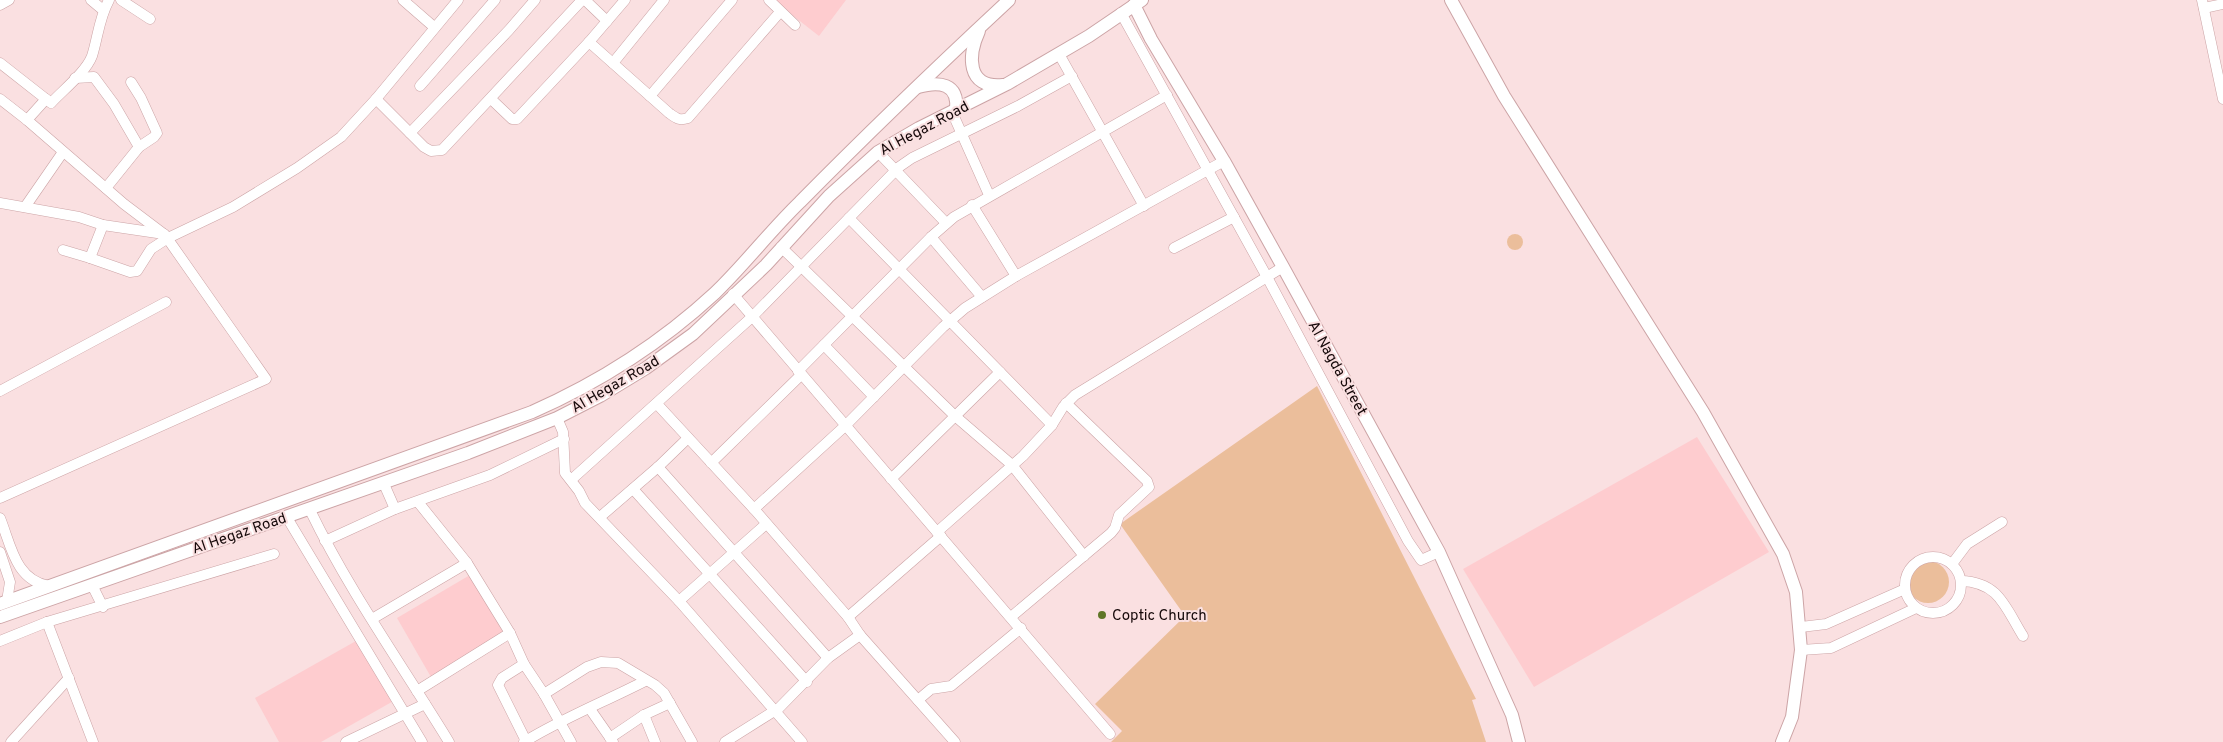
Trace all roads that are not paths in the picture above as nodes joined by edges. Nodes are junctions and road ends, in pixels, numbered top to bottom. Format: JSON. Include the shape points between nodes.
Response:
{"nodes":[{"id":1,"x":9,"y":0,"type":"edge"},
{"id":2,"x":91,"y":0,"type":"edge"},
{"id":3,"x":109,"y":0,"type":"edge"},
{"id":4,"x":121,"y":0,"type":"edge"},
{"id":5,"x":403,"y":0,"type":"edge"},
{"id":6,"x":458,"y":0,"type":"edge"},
{"id":7,"x":495,"y":0,"type":"edge"},
{"id":8,"x":535,"y":0,"type":"edge"},
{"id":9,"x":584,"y":0,"type":"edge"},
{"id":10,"x":625,"y":0,"type":"edge"},
{"id":11,"x":664,"y":0,"type":"edge"},
{"id":12,"x":732,"y":0,"type":"edge"},
{"id":13,"x":769,"y":0,"type":"edge"},
{"id":14,"x":1009,"y":0,"type":"edge"},
{"id":15,"x":1451,"y":0,"type":"edge"},
{"id":16,"x":1138,"y":2,"type":"edge"},
{"id":17,"x":2203,"y":4,"type":"edge"},
{"id":18,"x":2223,"y":4,"type":"edge"},
{"id":19,"x":0,"y":5,"type":"edge"},
{"id":20,"x":103,"y":10,"type":"junction"},
{"id":21,"x":780,"y":12,"type":"junction"},
{"id":22,"x":1121,"y":13,"type":"junction"},
{"id":23,"x":150,"y":20,"type":"dead end"},
{"id":24,"x":607,"y":21,"type":"junction"},
{"id":25,"x":795,"y":25,"type":"dead end"},
{"id":26,"x":981,"y":26,"type":"junction"},
{"id":27,"x":434,"y":27,"type":"junction"},
{"id":28,"x":589,"y":42,"type":"junction"},
{"id":29,"x":1059,"y":54,"type":"junction"},
{"id":30,"x":613,"y":62,"type":"junction"},
{"id":31,"x":0,"y":63,"type":"edge"},
{"id":32,"x":1072,"y":76,"type":"junction"},
{"id":33,"x":75,"y":78,"type":"junction"},
{"id":34,"x":131,"y":82,"type":"dead end"},
{"id":35,"x":1007,"y":84,"type":"junction"},
{"id":36,"x":420,"y":86,"type":"dead end"},
{"id":37,"x":918,"y":87,"type":"junction"},
{"id":38,"x":650,"y":96,"type":"junction"},
{"id":39,"x":1167,"y":96,"type":"junction"},
{"id":40,"x":0,"y":99,"type":"edge"},
{"id":41,"x":46,"y":99,"type":"junction"},
{"id":42,"x":376,"y":99,"type":"junction"},
{"id":43,"x":491,"y":99,"type":"junction"},
{"id":44,"x":2223,"y":99,"type":"edge"},
{"id":45,"x":954,"y":111,"type":"junction"},
{"id":46,"x":27,"y":120,"type":"junction"},
{"id":47,"x":1103,"y":131,"type":"junction"},
{"id":48,"x":410,"y":133,"type":"junction"},
{"id":49,"x":962,"y":133,"type":"junction"},
{"id":50,"x":139,"y":147,"type":"junction"},
{"id":51,"x":64,"y":152,"type":"junction"},
{"id":52,"x":878,"y":152,"type":"junction"},
{"id":53,"x":1224,"y":161,"type":"junction"},
{"id":54,"x":896,"y":170,"type":"junction"},
{"id":55,"x":1208,"y":170,"type":"junction"},
{"id":56,"x":106,"y":188,"type":"junction"},
{"id":57,"x":989,"y":195,"type":"junction"},
{"id":58,"x":0,"y":203,"type":"edge"},
{"id":59,"x":972,"y":205,"type":"junction"},
{"id":60,"x":1144,"y":206,"type":"junction"},
{"id":61,"x":25,"y":207,"type":"junction"},
{"id":62,"x":1234,"y":217,"type":"junction"},
{"id":63,"x":849,"y":218,"type":"junction"},
{"id":64,"x":946,"y":223,"type":"junction"},
{"id":65,"x":102,"y":225,"type":"junction"},
{"id":66,"x":166,"y":236,"type":"junction"},
{"id":67,"x":931,"y":237,"type":"junction"},
{"id":68,"x":781,"y":247,"type":"junction"},
{"id":69,"x":1174,"y":248,"type":"dead end"},
{"id":70,"x":63,"y":250,"type":"dead end"},
{"id":71,"x":90,"y":258,"type":"junction"},
{"id":72,"x":1283,"y":267,"type":"junction"},
{"id":73,"x":800,"y":268,"type":"junction"},
{"id":74,"x":899,"y":269,"type":"junction"},
{"id":75,"x":1016,"y":276,"type":"junction"},
{"id":76,"x":1267,"y":277,"type":"junction"},
{"id":77,"x":733,"y":294,"type":"junction"},
{"id":78,"x":982,"y":297,"type":"junction"},
{"id":79,"x":166,"y":302,"type":"dead end"},
{"id":80,"x":752,"y":317,"type":"junction"},
{"id":81,"x":852,"y":317,"type":"junction"},
{"id":82,"x":949,"y":321,"type":"junction"},
{"id":83,"x":824,"y":345,"type":"junction"},
{"id":84,"x":904,"y":367,"type":"junction"},
{"id":85,"x":1000,"y":372,"type":"junction"},
{"id":86,"x":799,"y":373,"type":"junction"},
{"id":87,"x":0,"y":391,"type":"edge"},
{"id":88,"x":874,"y":398,"type":"junction"},
{"id":89,"x":1066,"y":403,"type":"junction"},
{"id":90,"x":657,"y":404,"type":"junction"},
{"id":91,"x":955,"y":416,"type":"junction"},
{"id":92,"x":556,"y":418,"type":"junction"},
{"id":93,"x":1052,"y":425,"type":"junction"},
{"id":94,"x":845,"y":426,"type":"junction"},
{"id":95,"x":688,"y":438,"type":"junction"},
{"id":96,"x":564,"y":439,"type":"junction"},
{"id":97,"x":711,"y":463,"type":"junction"},
{"id":98,"x":1012,"y":465,"type":"junction"},
{"id":99,"x":658,"y":467,"type":"junction"},
{"id":100,"x":891,"y":479,"type":"junction"},
{"id":101,"x":571,"y":480,"type":"junction"},
{"id":102,"x":384,"y":484,"type":"junction"},
{"id":103,"x":633,"y":489,"type":"junction"},
{"id":104,"x":0,"y":498,"type":"edge"},
{"id":105,"x":418,"y":502,"type":"junction"},
{"id":106,"x":754,"y":509,"type":"junction"},
{"id":107,"x":310,"y":510,"type":"junction"},
{"id":108,"x":395,"y":510,"type":"junction"},
{"id":109,"x":286,"y":516,"type":"junction"},
{"id":110,"x":600,"y":517,"type":"junction"},
{"id":111,"x":0,"y":518,"type":"edge"},
{"id":112,"x":2002,"y":522,"type":"dead end"},
{"id":113,"x":766,"y":524,"type":"junction"},
{"id":114,"x":939,"y":534,"type":"junction"},
{"id":115,"x":325,"y":541,"type":"junction"},
{"id":116,"x":0,"y":552,"type":"edge"},
{"id":117,"x":734,"y":552,"type":"junction"},
{"id":118,"x":1439,"y":552,"type":"junction"},
{"id":119,"x":274,"y":554,"type":"dead end"},
{"id":120,"x":1084,"y":556,"type":"junction"},
{"id":121,"x":467,"y":563,"type":"junction"},
{"id":122,"x":1952,"y":564,"type":"junction"},
{"id":123,"x":710,"y":574,"type":"junction"},
{"id":124,"x":1961,"y":581,"type":"junction"},
{"id":125,"x":92,"y":585,"type":"junction"},
{"id":126,"x":49,"y":586,"type":"junction"},
{"id":127,"x":1905,"y":589,"type":"junction"},
{"id":128,"x":679,"y":601,"type":"junction"},
{"id":129,"x":3,"y":602,"type":"edge"},
{"id":130,"x":103,"y":607,"type":"junction"},
{"id":131,"x":1916,"y":608,"type":"junction"},
{"id":132,"x":0,"y":617,"type":"edge"},
{"id":133,"x":848,"y":617,"type":"junction"},
{"id":134,"x":1011,"y":617,"type":"junction"},
{"id":135,"x":372,"y":619,"type":"junction"},
{"id":136,"x":47,"y":622,"type":"junction"},
{"id":137,"x":1801,"y":627,"type":"junction"},
{"id":138,"x":1021,"y":628,"type":"junction"},
{"id":139,"x":510,"y":633,"type":"junction"},
{"id":140,"x":860,"y":635,"type":"junction"},
{"id":141,"x":2023,"y":636,"type":"dead end"},
{"id":142,"x":0,"y":641,"type":"edge"},
{"id":143,"x":1802,"y":650,"type":"junction"},
{"id":144,"x":828,"y":658,"type":"junction"},
{"id":145,"x":524,"y":664,"type":"junction"},
{"id":146,"x":69,"y":678,"type":"junction"},
{"id":147,"x":645,"y":681,"type":"junction"},
{"id":148,"x":807,"y":682,"type":"junction"},
{"id":149,"x":417,"y":690,"type":"junction"},
{"id":150,"x":544,"y":694,"type":"junction"},
{"id":151,"x":918,"y":700,"type":"junction"},
{"id":152,"x":670,"y":703,"type":"junction"},
{"id":153,"x":426,"y":704,"type":"junction"},
{"id":154,"x":590,"y":709,"type":"junction"},
{"id":155,"x":774,"y":712,"type":"junction"},
{"id":156,"x":405,"y":714,"type":"junction"},
{"id":157,"x":644,"y":715,"type":"junction"},
{"id":158,"x":560,"y":720,"type":"junction"},
{"id":159,"x":1110,"y":734,"type":"dead end"},
{"id":160,"x":611,"y":740,"type":"edge"},
{"id":161,"x":11,"y":742,"type":"edge"},
{"id":162,"x":93,"y":742,"type":"edge"},
{"id":163,"x":346,"y":742,"type":"edge"},
{"id":164,"x":422,"y":742,"type":"edge"},
{"id":165,"x":449,"y":742,"type":"edge"},
{"id":166,"x":525,"y":742,"type":"edge"},
{"id":167,"x":571,"y":742,"type":"edge"},
{"id":168,"x":655,"y":742,"type":"edge"},
{"id":169,"x":692,"y":742,"type":"edge"},
{"id":170,"x":725,"y":742,"type":"edge"},
{"id":171,"x":802,"y":742,"type":"edge"},
{"id":172,"x":956,"y":742,"type":"edge"},
{"id":173,"x":1519,"y":742,"type":"edge"},
{"id":174,"x":1782,"y":742,"type":"edge"}],
"edges":[{"from":1,"to":19,"type":"street"},
{"from":2,"to":20,"type":"street"},
{"from":3,"to":20,"type":"street"},
{"from":4,"to":23,"type":"street"},
{"from":5,"to":27,"type":"street"},
{"from":6,"to":27,"type":"street"},
{"from":7,"to":36,"type":"street"},
{"from":8,"to":48,"type":"street"},
{"from":9,"to":24,"type":"street"},
{"from":9,"to":43,"type":"street"},
{"from":10,"to":24,"type":"street"},
{"from":11,"to":30,"type":"street"},
{"from":12,"to":38,"type":"street"},
{"from":13,"to":21,"type":"street"},
{"from":14,"to":26,"type":"main road","name":"Al Hegaz Road"},
{"from":15,"to":137,"type":"main road","via":[[1504,96],[1703,412],[1755,504],[1782,554],[1796,592]]},
{"from":16,"to":22,"type":"main road","name":"Al Hegaz Road"},
{"from":16,"to":53,"type":"main road","name":"Al Nagda Street","via":[[1151,39]]},
{"from":17,"to":18,"type":"street"},
{"from":17,"to":44,"type":"street"},
{"from":20,"to":33,"type":"street","via":[[91,58]]},
{"from":21,"to":25,"type":"street"},
{"from":21,"to":38,"type":"street","via":[[688,118],[679,120]]},
{"from":22,"to":29,"type":"main road","name":"Al Hegaz Road"},
{"from":22,"to":39,"type":"street"},
{"from":24,"to":28,"type":"street"},
{"from":26,"to":35,"type":"main road","via":[[971,50],[974,71],[988,85]]},
{"from":26,"to":37,"type":"main road","name":"Al Hegaz Road"},
{"from":27,"to":42,"type":"street"},
{"from":28,"to":30,"type":"street"},
{"from":28,"to":43,"type":"street","via":[[517,119],[512,119]]},
{"from":29,"to":32,"type":"street"},
{"from":29,"to":35,"type":"main road","name":"Al Hegaz Road"},
{"from":30,"to":38,"type":"street"},
{"from":31,"to":41,"type":"street"},
{"from":32,"to":47,"type":"street"},
{"from":32,"to":49,"type":"street"},
{"from":33,"to":41,"type":"street","via":[[51,103]]},
{"from":33,"to":50,"type":"street","via":[[94,77]]},
{"from":34,"to":50,"type":"street","via":[[156,133]]},
{"from":35,"to":45,"type":"main road","name":"Al Hegaz Road"},
{"from":37,"to":45,"type":"main road","via":[[933,83],[944,85],[956,99]]},
{"from":37,"to":126,"type":"main road","name":"Al Hegaz Road","via":[[798,203],[715,292],[662,338],[588,385],[532,412]]},
{"from":39,"to":47,"type":"street"},
{"from":39,"to":55,"type":"street"},
{"from":40,"to":46,"type":"street"},
{"from":41,"to":46,"type":"street"},
{"from":42,"to":48,"type":"street"},
{"from":42,"to":66,"type":"street","via":[[341,137],[297,168],[233,207]]},
{"from":43,"to":48,"type":"street","via":[[442,150],[431,151]]},
{"from":45,"to":49,"type":"street"},
{"from":45,"to":52,"type":"main road","name":"Al Hegaz Road"},
{"from":46,"to":51,"type":"street"},
{"from":47,"to":57,"type":"street"},
{"from":47,"to":60,"type":"street"},
{"from":49,"to":54,"type":"street","via":[[912,158]]},
{"from":49,"to":57,"type":"street"},
{"from":50,"to":56,"type":"street"},
{"from":51,"to":56,"type":"street"},
{"from":51,"to":61,"type":"street"},
{"from":52,"to":54,"type":"street"},
{"from":52,"to":68,"type":"main road","name":"Al Hegaz Road"},
{"from":53,"to":55,"type":"street"},
{"from":53,"to":72,"type":"main road","name":"Al Nagda Street"},
{"from":54,"to":63,"type":"street"},
{"from":54,"to":64,"type":"street"},
{"from":55,"to":60,"type":"street"},
{"from":55,"to":62,"type":"street"},
{"from":56,"to":66,"type":"street"},
{"from":57,"to":59,"type":"street"},
{"from":58,"to":61,"type":"street"},
{"from":59,"to":64,"type":"street"},
{"from":59,"to":75,"type":"street"},
{"from":60,"to":75,"type":"street"},
{"from":61,"to":65,"type":"street"},
{"from":62,"to":69,"type":"street"},
{"from":62,"to":76,"type":"street"},
{"from":63,"to":73,"type":"street"},
{"from":63,"to":74,"type":"street"},
{"from":64,"to":67,"type":"street"},
{"from":65,"to":66,"type":"street"},
{"from":65,"to":71,"type":"street"},
{"from":66,"to":71,"type":"street","via":[[151,249],[134,272]]},
{"from":66,"to":104,"type":"street","via":[[266,378]]},
{"from":67,"to":74,"type":"street"},
{"from":67,"to":78,"type":"street"},
{"from":68,"to":73,"type":"street"},
{"from":68,"to":77,"type":"main road","name":"Al Hegaz Road"},
{"from":70,"to":71,"type":"street"},
{"from":72,"to":76,"type":"street"},
{"from":72,"to":118,"type":"main road","name":"Al Nagda Street"},
{"from":73,"to":80,"type":"street"},
{"from":73,"to":81,"type":"street"},
{"from":74,"to":81,"type":"street"},
{"from":74,"to":82,"type":"street"},
{"from":75,"to":78,"type":"street"},
{"from":76,"to":89,"type":"street","via":[[1080,391]]},
{"from":76,"to":118,"type":"street","via":[[1408,541],[1421,560]]},
{"from":77,"to":80,"type":"street"},
{"from":77,"to":92,"type":"main road","name":"Al Hegaz Road","via":[[693,334],[668,353],[624,382]]},
{"from":78,"to":82,"type":"street"},
{"from":79,"to":87,"type":"street"},
{"from":80,"to":86,"type":"street"},
{"from":80,"to":90,"type":"street"},
{"from":81,"to":83,"type":"street"},
{"from":81,"to":84,"type":"street"},
{"from":82,"to":84,"type":"street"},
{"from":82,"to":85,"type":"street"},
{"from":83,"to":86,"type":"street"},
{"from":83,"to":88,"type":"street"},
{"from":84,"to":88,"type":"street"},
{"from":84,"to":91,"type":"street"},
{"from":85,"to":91,"type":"street"},
{"from":85,"to":93,"type":"street"},
{"from":86,"to":94,"type":"street"},
{"from":86,"to":97,"type":"street"},
{"from":88,"to":94,"type":"street"},
{"from":89,"to":93,"type":"street"},
{"from":89,"to":120,"type":"street","via":[[1149,486],[1119,515],[1113,532]]},
{"from":90,"to":95,"type":"street"},
{"from":90,"to":101,"type":"street"},
{"from":91,"to":98,"type":"street"},
{"from":91,"to":100,"type":"street"},
{"from":92,"to":96,"type":"street"},
{"from":92,"to":102,"type":"main road","name":"Al Hegaz Road"},
{"from":93,"to":98,"type":"street"},
{"from":94,"to":100,"type":"street"},
{"from":94,"to":106,"type":"street"},
{"from":95,"to":97,"type":"street"},
{"from":95,"to":99,"type":"street"},
{"from":96,"to":101,"type":"street","via":[[563,464]]},
{"from":96,"to":105,"type":"street","via":[[490,475]]},
{"from":97,"to":106,"type":"street"},
{"from":98,"to":114,"type":"street"},
{"from":98,"to":120,"type":"street"},
{"from":99,"to":103,"type":"street"},
{"from":99,"to":117,"type":"street"},
{"from":100,"to":114,"type":"street"},
{"from":101,"to":110,"type":"street","via":[[585,503]]},
{"from":102,"to":107,"type":"main road","name":"Al Hegaz Road"},
{"from":102,"to":108,"type":"street"},
{"from":103,"to":110,"type":"street"},
{"from":103,"to":123,"type":"street"},
{"from":105,"to":108,"type":"street"},
{"from":105,"to":121,"type":"street"},
{"from":106,"to":113,"type":"street"},
{"from":107,"to":109,"type":"main road","name":"Al Hegaz Road"},
{"from":107,"to":115,"type":"street"},
{"from":108,"to":115,"type":"street"},
{"from":109,"to":125,"type":"main road","name":"Al Hegaz Road"},
{"from":109,"to":156,"type":"street"},
{"from":110,"to":128,"type":"street"},
{"from":111,"to":126,"type":"street","via":[[22,571],[38,584]]},
{"from":112,"to":122,"type":"street","via":[[1967,544]]},
{"from":113,"to":117,"type":"street"},
{"from":113,"to":133,"type":"street"},
{"from":114,"to":133,"type":"street"},
{"from":114,"to":134,"type":"street"},
{"from":115,"to":135,"type":"street"},
{"from":116,"to":129,"type":"street","via":[[10,582]]},
{"from":117,"to":123,"type":"street"},
{"from":117,"to":144,"type":"street"},
{"from":118,"to":173,"type":"main road","name":"Al Nagda Street","via":[[1508,707]]},
{"from":119,"to":130,"type":"street"},
{"from":120,"to":134,"type":"street"},
{"from":121,"to":135,"type":"street"},
{"from":121,"to":139,"type":"street"},
{"from":122,"to":124,"type":"street"},
{"from":122,"to":127,"type":"street","via":[[1934,557],[1924,558],[1909,570]]},
{"from":123,"to":128,"type":"street"},
{"from":123,"to":148,"type":"street"},
{"from":124,"to":131,"type":"street","via":[[1960,591],[1951,607],[1934,614]]},
{"from":124,"to":141,"type":"street","via":[[1984,585],[1994,591]]},
{"from":125,"to":130,"type":"street"},
{"from":125,"to":132,"type":"main road","name":"Al Hegaz Road"},
{"from":126,"to":129,"type":"main road","name":"Al Hegaz Road"},
{"from":127,"to":131,"type":"street"},
{"from":127,"to":137,"type":"street","via":[[1826,624]]},
{"from":128,"to":155,"type":"street"},
{"from":130,"to":136,"type":"street"},
{"from":131,"to":143,"type":"street","via":[[1831,648]]},
{"from":133,"to":140,"type":"street"},
{"from":134,"to":138,"type":"street"},
{"from":135,"to":149,"type":"street"},
{"from":136,"to":142,"type":"street"},
{"from":136,"to":146,"type":"street"},
{"from":137,"to":143,"type":"main road"},
{"from":138,"to":151,"type":"street","via":[[951,686],[932,689]]},
{"from":138,"to":159,"type":"street"},
{"from":139,"to":145,"type":"street"},
{"from":139,"to":149,"type":"street"},
{"from":140,"to":144,"type":"street"},
{"from":140,"to":151,"type":"street"},
{"from":143,"to":174,"type":"main road","via":[[1792,717]]},
{"from":144,"to":148,"type":"street"},
{"from":145,"to":150,"type":"street"},
{"from":145,"to":166,"type":"street","via":[[502,678],[498,685]]},
{"from":146,"to":161,"type":"street"},
{"from":146,"to":162,"type":"street"},
{"from":147,"to":150,"type":"street","via":[[618,663],[601,662]]},
{"from":147,"to":152,"type":"street","via":[[655,685]]},
{"from":147,"to":154,"type":"street"},
{"from":148,"to":155,"type":"street"},
{"from":149,"to":153,"type":"street"},
{"from":150,"to":158,"type":"street"},
{"from":151,"to":172,"type":"street"},
{"from":152,"to":157,"type":"street"},
{"from":152,"to":169,"type":"street"},
{"from":153,"to":156,"type":"street"},
{"from":153,"to":165,"type":"street"},
{"from":154,"to":158,"type":"street"},
{"from":154,"to":160,"type":"street"},
{"from":155,"to":170,"type":"street"},
{"from":155,"to":171,"type":"street"},
{"from":156,"to":163,"type":"street"},
{"from":156,"to":164,"type":"street"},
{"from":157,"to":160,"type":"street"},
{"from":157,"to":168,"type":"street"},
{"from":158,"to":166,"type":"street"},
{"from":158,"to":167,"type":"street"}]}
